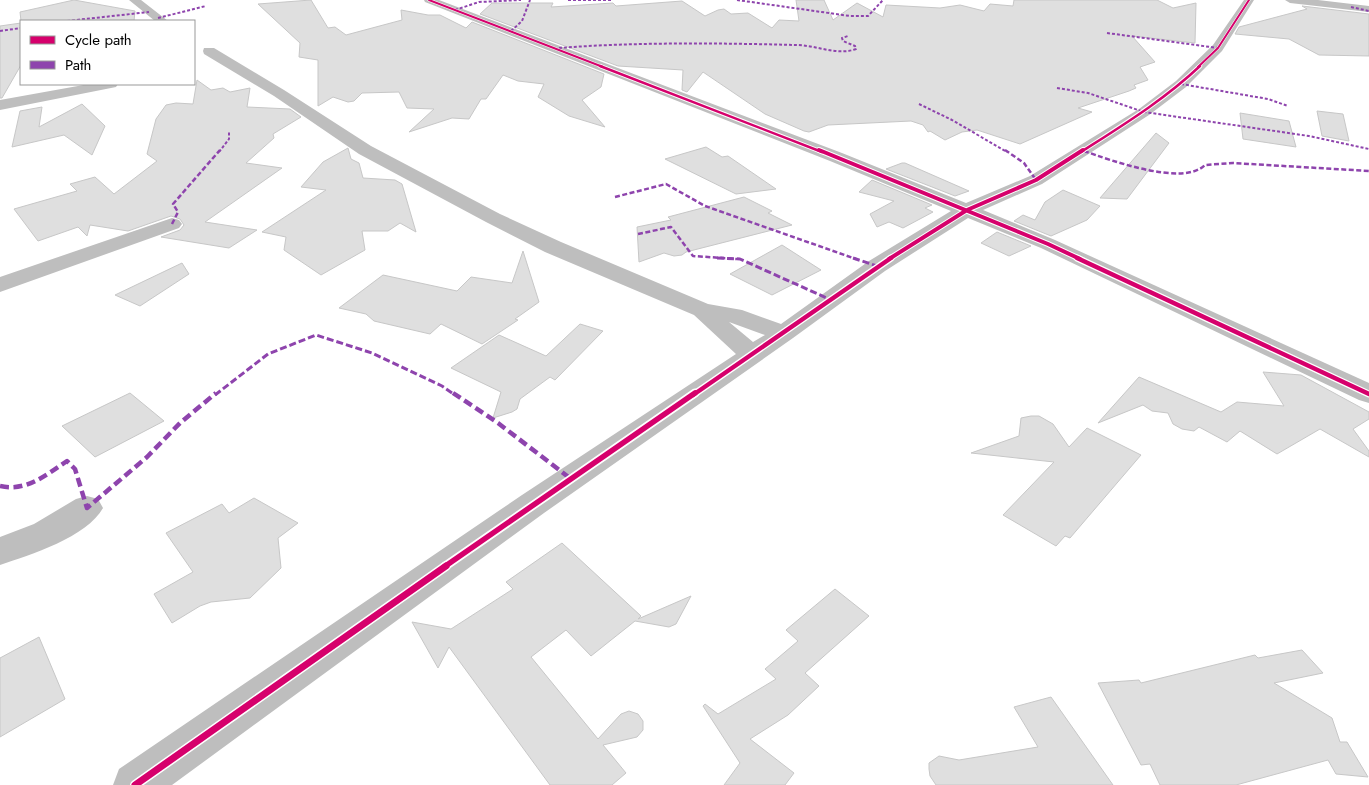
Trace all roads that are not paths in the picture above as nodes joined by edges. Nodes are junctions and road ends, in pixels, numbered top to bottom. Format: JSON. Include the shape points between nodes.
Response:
{"nodes":[{"id":1,"x":134,"y":0,"type":"edge"},
{"id":2,"x":428,"y":0,"type":"edge"},
{"id":3,"x":1249,"y":0,"type":"edge"},
{"id":4,"x":1290,"y":0,"type":"edge"},
{"id":5,"x":1369,"y":9,"type":"edge"},
{"id":6,"x":161,"y":20,"type":"edge"},
{"id":7,"x":209,"y":57,"type":"edge"},
{"id":8,"x":106,"y":85,"type":"edge"},
{"id":9,"x":0,"y":106,"type":"edge"},
{"id":10,"x":967,"y":210,"type":"junction"},
{"id":11,"x":172,"y":224,"type":"dead end"},
{"id":12,"x":0,"y":285,"type":"edge"},
{"id":13,"x":702,"y":310,"type":"junction"},
{"id":14,"x":784,"y":333,"type":"junction"},
{"id":15,"x":753,"y":354,"type":"junction"},
{"id":16,"x":1369,"y":394,"type":"edge"},
{"id":17,"x":87,"y":508,"type":"dead end"},
{"id":18,"x":0,"y":551,"type":"edge"},
{"id":19,"x":135,"y":785,"type":"edge"}],
"edges":[{"from":1,"to":6,"type":"street"},
{"from":2,"to":10,"type":"street"},
{"from":3,"to":10,"type":"street","via":[[1218,48],[1181,84],[1144,112],[1036,180]]},
{"from":4,"to":5,"type":"street"},
{"from":7,"to":13,"type":"street","via":[[279,93],[364,150],[438,189],[553,247]]},
{"from":8,"to":9,"type":"street"},
{"from":10,"to":14,"type":"street","via":[[869,271]]},
{"from":10,"to":16,"type":"street","via":[[1091,264]]},
{"from":11,"to":12,"type":"street"},
{"from":13,"to":14,"type":"street","via":[[733,315]]},
{"from":13,"to":15,"type":"street","via":[[734,341]]},
{"from":14,"to":15,"type":"street"},
{"from":15,"to":19,"type":"street","via":[[533,504]]},
{"from":17,"to":18,"type":"street","via":[[44,535]]}]}
